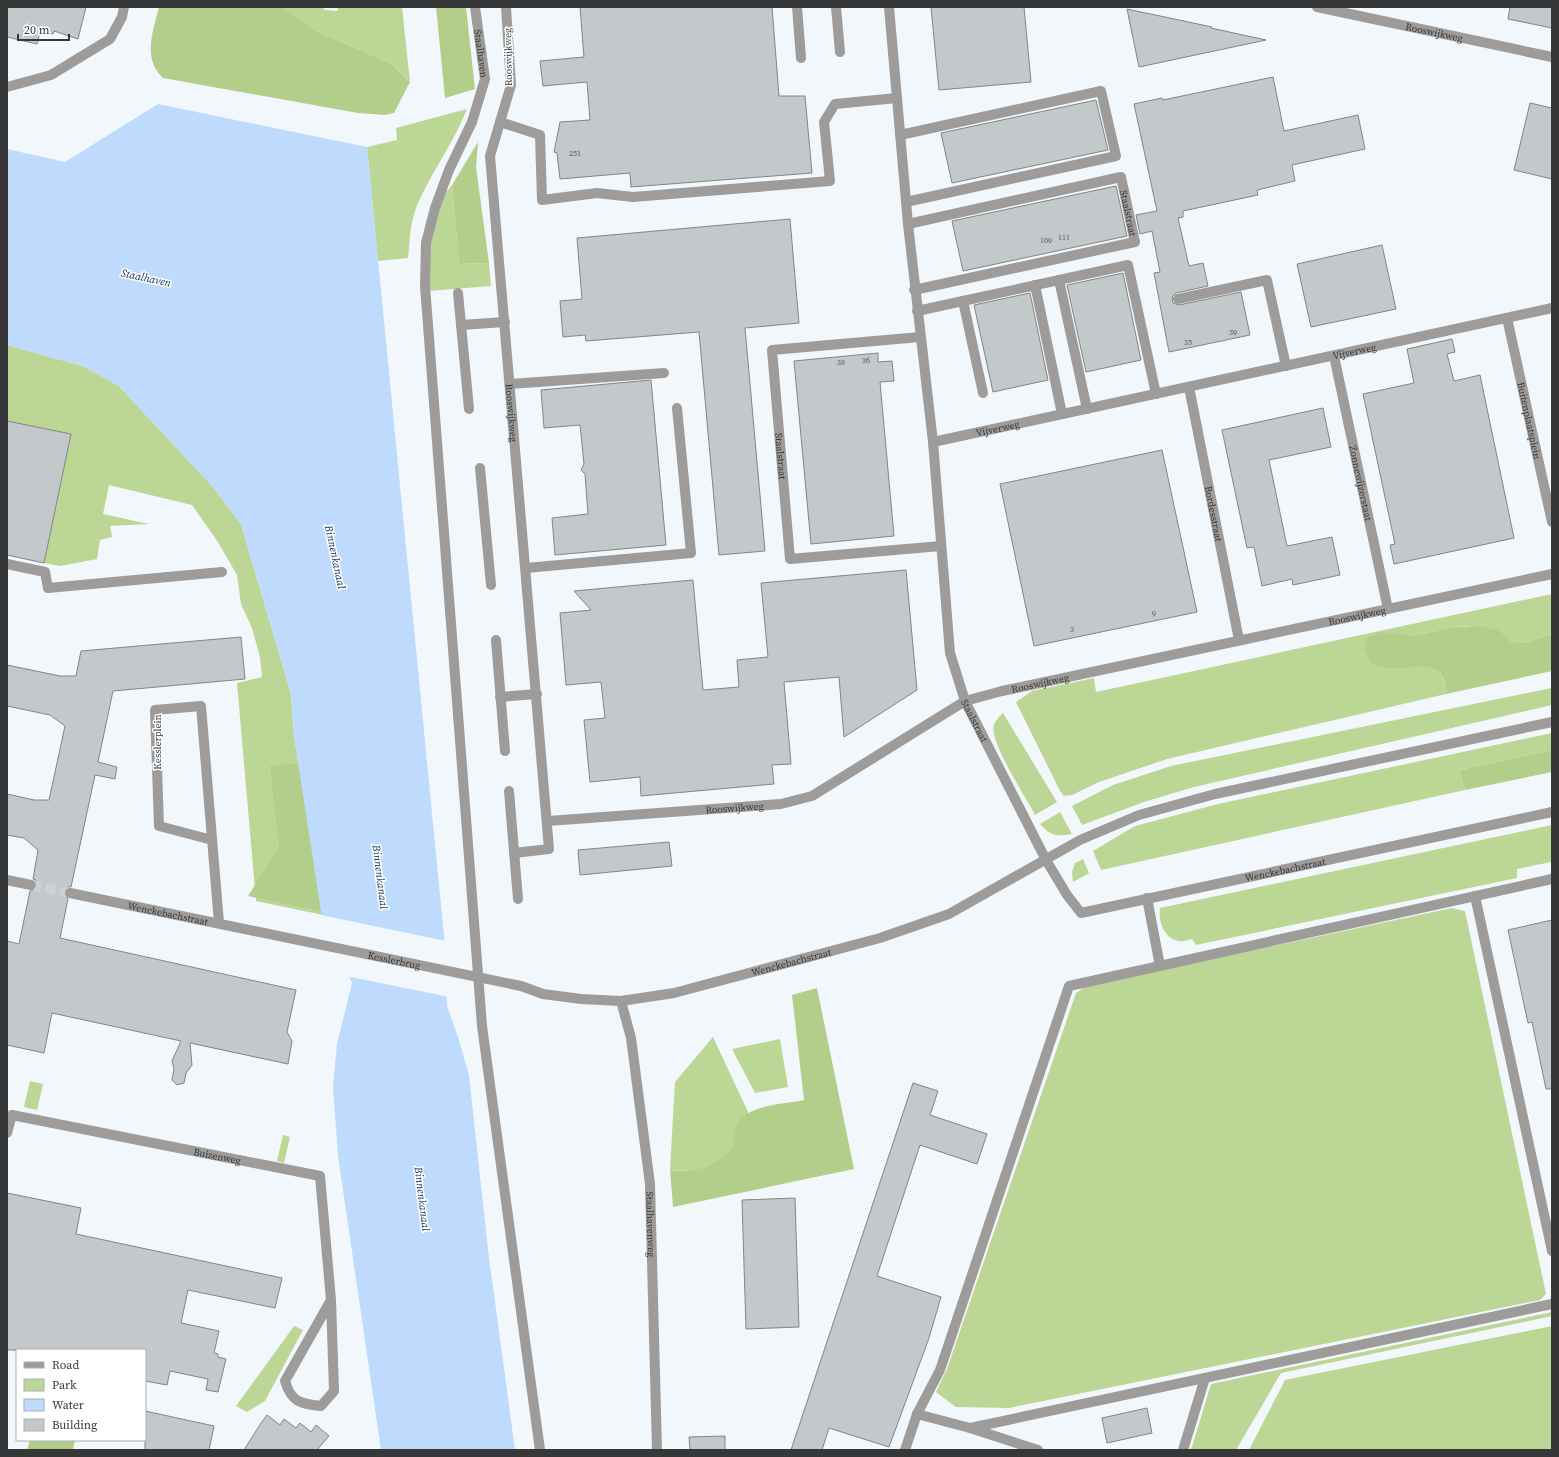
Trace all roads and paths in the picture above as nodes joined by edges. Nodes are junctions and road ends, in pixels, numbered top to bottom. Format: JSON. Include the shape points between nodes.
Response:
{"nodes":[{"id":1,"x":124,"y":7,"type":"edge"},
{"id":2,"x":475,"y":7,"type":"edge"},
{"id":3,"x":506,"y":7,"type":"edge"},
{"id":4,"x":797,"y":7,"type":"edge"},
{"id":5,"x":836,"y":7,"type":"edge"},
{"id":6,"x":889,"y":7,"type":"edge"},
{"id":7,"x":1317,"y":7,"type":"edge"},
{"id":8,"x":840,"y":52,"type":"dead end"},
{"id":9,"x":801,"y":58,"type":"dead end"},
{"id":10,"x":1552,"y":58,"type":"edge"},
{"id":11,"x":7,"y":87,"type":"edge"},
{"id":12,"x":897,"y":98,"type":"junction"},
{"id":13,"x":500,"y":122,"type":"junction"},
{"id":14,"x":900,"y":135,"type":"junction"},
{"id":15,"x":906,"y":202,"type":"junction"},
{"id":16,"x":908,"y":224,"type":"junction"},
{"id":17,"x":1059,"y":280,"type":"junction"},
{"id":18,"x":1035,"y":285,"type":"junction"},
{"id":19,"x":914,"y":290,"type":"junction"},
{"id":20,"x":458,"y":293,"type":"dead end"},
{"id":21,"x":1178,"y":299,"type":"dead end"},
{"id":22,"x":963,"y":301,"type":"junction"},
{"id":23,"x":1552,"y":308,"type":"edge"},
{"id":24,"x":917,"y":311,"type":"junction"},
{"id":25,"x":1507,"y":318,"type":"junction"},
{"id":26,"x":505,"y":322,"type":"junction"},
{"id":27,"x":462,"y":325,"type":"junction"},
{"id":28,"x":920,"y":337,"type":"junction"},
{"id":29,"x":1334,"y":356,"type":"junction"},
{"id":30,"x":1286,"y":366,"type":"junction"},
{"id":31,"x":664,"y":373,"type":"dead end"},
{"id":32,"x":510,"y":384,"type":"junction"},
{"id":33,"x":1189,"y":387,"type":"junction"},
{"id":34,"x":983,"y":393,"type":"dead end"},
{"id":35,"x":1156,"y":394,"type":"junction"},
{"id":36,"x":677,"y":408,"type":"dead end"},
{"id":37,"x":1087,"y":409,"type":"junction"},
{"id":38,"x":469,"y":410,"type":"dead end"},
{"id":39,"x":1062,"y":414,"type":"junction"},
{"id":40,"x":933,"y":442,"type":"junction"},
{"id":41,"x":480,"y":468,"type":"dead end"},
{"id":42,"x":1552,"y":522,"type":"edge"},
{"id":43,"x":941,"y":546,"type":"junction"},
{"id":44,"x":7,"y":564,"type":"edge"},
{"id":45,"x":526,"y":568,"type":"junction"},
{"id":46,"x":222,"y":572,"type":"dead end"},
{"id":47,"x":1552,"y":574,"type":"edge"},
{"id":48,"x":491,"y":585,"type":"dead end"},
{"id":49,"x":1388,"y":610,"type":"junction"},
{"id":50,"x":496,"y":640,"type":"dead end"},
{"id":51,"x":1239,"y":640,"type":"junction"},
{"id":52,"x":537,"y":694,"type":"junction"},
{"id":53,"x":500,"y":697,"type":"junction"},
{"id":54,"x":965,"y":701,"type":"junction"},
{"id":55,"x":1552,"y":722,"type":"edge"},
{"id":56,"x":505,"y":751,"type":"dead end"},
{"id":57,"x":509,"y":792,"type":"dead end"},
{"id":58,"x":1552,"y":812,"type":"edge"},
{"id":59,"x":548,"y":821,"type":"junction"},
{"id":60,"x":212,"y":840,"type":"junction"},
{"id":61,"x":514,"y":853,"type":"junction"},
{"id":62,"x":1046,"y":860,"type":"junction"},
{"id":63,"x":1552,"y":879,"type":"edge"},
{"id":64,"x":7,"y":880,"type":"edge"},
{"id":65,"x":31,"y":885,"type":"tunnel mouth"},
{"id":66,"x":70,"y":893,"type":"tunnel mouth"},
{"id":67,"x":1475,"y":896,"type":"junction"},
{"id":68,"x":518,"y":898,"type":"dead end"},
{"id":69,"x":1146,"y":898,"type":"junction"},
{"id":70,"x":219,"y":923,"type":"junction"},
{"id":71,"x":267,"y":933,"type":"joint"},
{"id":72,"x":1160,"y":966,"type":"junction"},
{"id":73,"x":521,"y":986,"type":"joint"},
{"id":74,"x":621,"y":1001,"type":"junction"},
{"id":75,"x":7,"y":1133,"type":"edge"},
{"id":76,"x":1552,"y":1251,"type":"edge"},
{"id":77,"x":331,"y":1300,"type":"junction"},
{"id":78,"x":1552,"y":1304,"type":"edge"},
{"id":79,"x":1205,"y":1378,"type":"junction"},
{"id":80,"x":917,"y":1414,"type":"junction"},
{"id":81,"x":970,"y":1428,"type":"junction"},
{"id":82,"x":540,"y":1450,"type":"edge"},
{"id":83,"x":657,"y":1450,"type":"edge"},
{"id":84,"x":905,"y":1450,"type":"edge"},
{"id":85,"x":1038,"y":1450,"type":"edge"},
{"id":86,"x":1183,"y":1450,"type":"edge"}],
"edges":[{"from":1,"to":11,"type":"street","via":[[122,17],[110,39],[50,74]]},
{"from":2,"to":82,"type":"street","name":"Staalhaven","via":[[485,79],[472,122],[449,170],[435,208],[426,243],[425,286],[482,1026]]},
{"from":3,"to":13,"type":"street","name":"Rooswijkweg","via":[[511,85]]},
{"from":4,"to":9,"type":"street"},
{"from":5,"to":8,"type":"street"},
{"from":6,"to":12,"type":"street","name":"Staalstraat"},
{"from":7,"to":10,"type":"street","name":"Rooswijkweg"},
{"from":12,"to":13,"type":"street","via":[[835,104],[824,122],[830,181],[633,197],[597,193],[542,200],[540,135]]},
{"from":12,"to":14,"type":"street","name":"Staalstraat"},
{"from":13,"to":26,"type":"street","name":"Rooswijkweg","via":[[490,156]]},
{"from":14,"to":15,"type":"street","name":"Staalstraat"},
{"from":14,"to":15,"type":"street","via":[[1101,91],[1116,156]]},
{"from":15,"to":16,"type":"street","name":"Staalstraat"},
{"from":16,"to":19,"type":"street","name":"Staalstraat"},
{"from":16,"to":19,"type":"street","name":"Staalstraat","via":[[1121,177],[1135,242]]},
{"from":17,"to":18,"type":"street"},
{"from":17,"to":35,"type":"street","via":[[1128,265]]},
{"from":17,"to":37,"type":"street"},
{"from":18,"to":22,"type":"street"},
{"from":18,"to":39,"type":"street"},
{"from":19,"to":24,"type":"street","name":"Staalstraat"},
{"from":20,"to":27,"type":"street"},
{"from":21,"to":30,"type":"street","via":[[1267,280]]},
{"from":22,"to":24,"type":"street"},
{"from":22,"to":34,"type":"street"},
{"from":23,"to":25,"type":"street","name":"Vijverweg"},
{"from":24,"to":28,"type":"street","name":"Staalstraat"},
{"from":25,"to":29,"type":"street","name":"Vijverweg"},
{"from":25,"to":42,"type":"street","name":"Buitenplaatsplein"},
{"from":26,"to":27,"type":"street"},
{"from":26,"to":32,"type":"street","name":"Rooswijkweg"},
{"from":27,"to":38,"type":"street"},
{"from":28,"to":40,"type":"street","name":"Staalstraat"},
{"from":28,"to":43,"type":"street","name":"Staalstraat","via":[[772,350],[790,559]]},
{"from":29,"to":30,"type":"street","name":"Vijverweg"},
{"from":29,"to":49,"type":"street","name":"Zonnewijzerstaat"},
{"from":30,"to":33,"type":"street","name":"Vijverweg"},
{"from":31,"to":32,"type":"street"},
{"from":32,"to":45,"type":"street","name":"Rooswijkweg"},
{"from":33,"to":35,"type":"street","name":"Vijverweg"},
{"from":33,"to":51,"type":"street","name":"Bordesstraat"},
{"from":35,"to":37,"type":"street","name":"Vijverweg"},
{"from":36,"to":45,"type":"street","via":[[691,553]]},
{"from":37,"to":39,"type":"street","name":"Vijverweg"},
{"from":39,"to":40,"type":"street","name":"Vijverweg"},
{"from":40,"to":43,"type":"street","name":"Staalstraat"},
{"from":41,"to":48,"type":"street"},
{"from":43,"to":54,"type":"street","name":"Staalstraat","via":[[950,653]]},
{"from":44,"to":46,"type":"street","via":[[45,572],[48,588]]},
{"from":45,"to":52,"type":"street","name":"Rooswijkweg"},
{"from":47,"to":49,"type":"street","name":"Rooswijkweg"},
{"from":49,"to":51,"type":"street","name":"Rooswijkweg"},
{"from":50,"to":53,"type":"street"},
{"from":51,"to":54,"type":"street","name":"Rooswijkweg"},
{"from":52,"to":53,"type":"street"},
{"from":52,"to":59,"type":"street","name":"Rooswijkweg"},
{"from":53,"to":56,"type":"street"},
{"from":54,"to":59,"type":"street","name":"Rooswijkweg","via":[[812,796],[781,804]]},
{"from":54,"to":62,"type":"street","name":"Staalstraat"},
{"from":55,"to":62,"type":"street","name":"Wenckebachstraat","via":[[1215,794],[1139,815],[1080,840]]},
{"from":57,"to":61,"type":"street"},
{"from":58,"to":69,"type":"street","name":"Wenckebachstraat"},
{"from":59,"to":61,"type":"street","name":"Rooswijkweg","via":[[549,849]]},
{"from":60,"to":60,"type":"street","name":"Kesslerplein","via":[[201,706],[155,710],[159,826]]},
{"from":60,"to":70,"type":"street","name":"Kesslerplein"},
{"from":61,"to":68,"type":"street"},
{"from":62,"to":69,"type":"street","name":"Wenckebachstraat","via":[[1067,895],[1082,913]]},
{"from":62,"to":74,"type":"street","name":"Wenckebachstraat","via":[[949,914],[880,938],[674,993]]},
{"from":63,"to":67,"type":"street"},
{"from":64,"to":65,"type":"street"},
{"from":66,"to":70,"type":"street","name":"Wenckebachstraat"},
{"from":67,"to":72,"type":"street"},
{"from":67,"to":76,"type":"street"},
{"from":69,"to":72,"type":"street"},
{"from":70,"to":71,"type":"street","name":"Wenckebachstraat"},
{"from":71,"to":73,"type":"street","name":"Kesslerbrug"},
{"from":72,"to":80,"type":"street","via":[[1069,986],[940,1370]]},
{"from":73,"to":74,"type":"street","name":"Wenckebachstraat","via":[[542,994]]},
{"from":74,"to":83,"type":"street","name":"Staalhavenweg","via":[[631,1038],[650,1184]]},
{"from":75,"to":77,"type":"street","name":"Buizenweg","via":[[12,1115],[320,1176]]},
{"from":77,"to":77,"type":"street","name":"Buizenweg","via":[[285,1381],[291,1396],[304,1404],[321,1406],[334,1391]]},
{"from":78,"to":79,"type":"street"},
{"from":79,"to":81,"type":"street"},
{"from":79,"to":86,"type":"street"},
{"from":80,"to":81,"type":"street"},
{"from":80,"to":84,"type":"street"},
{"from":81,"to":85,"type":"street"}]}
